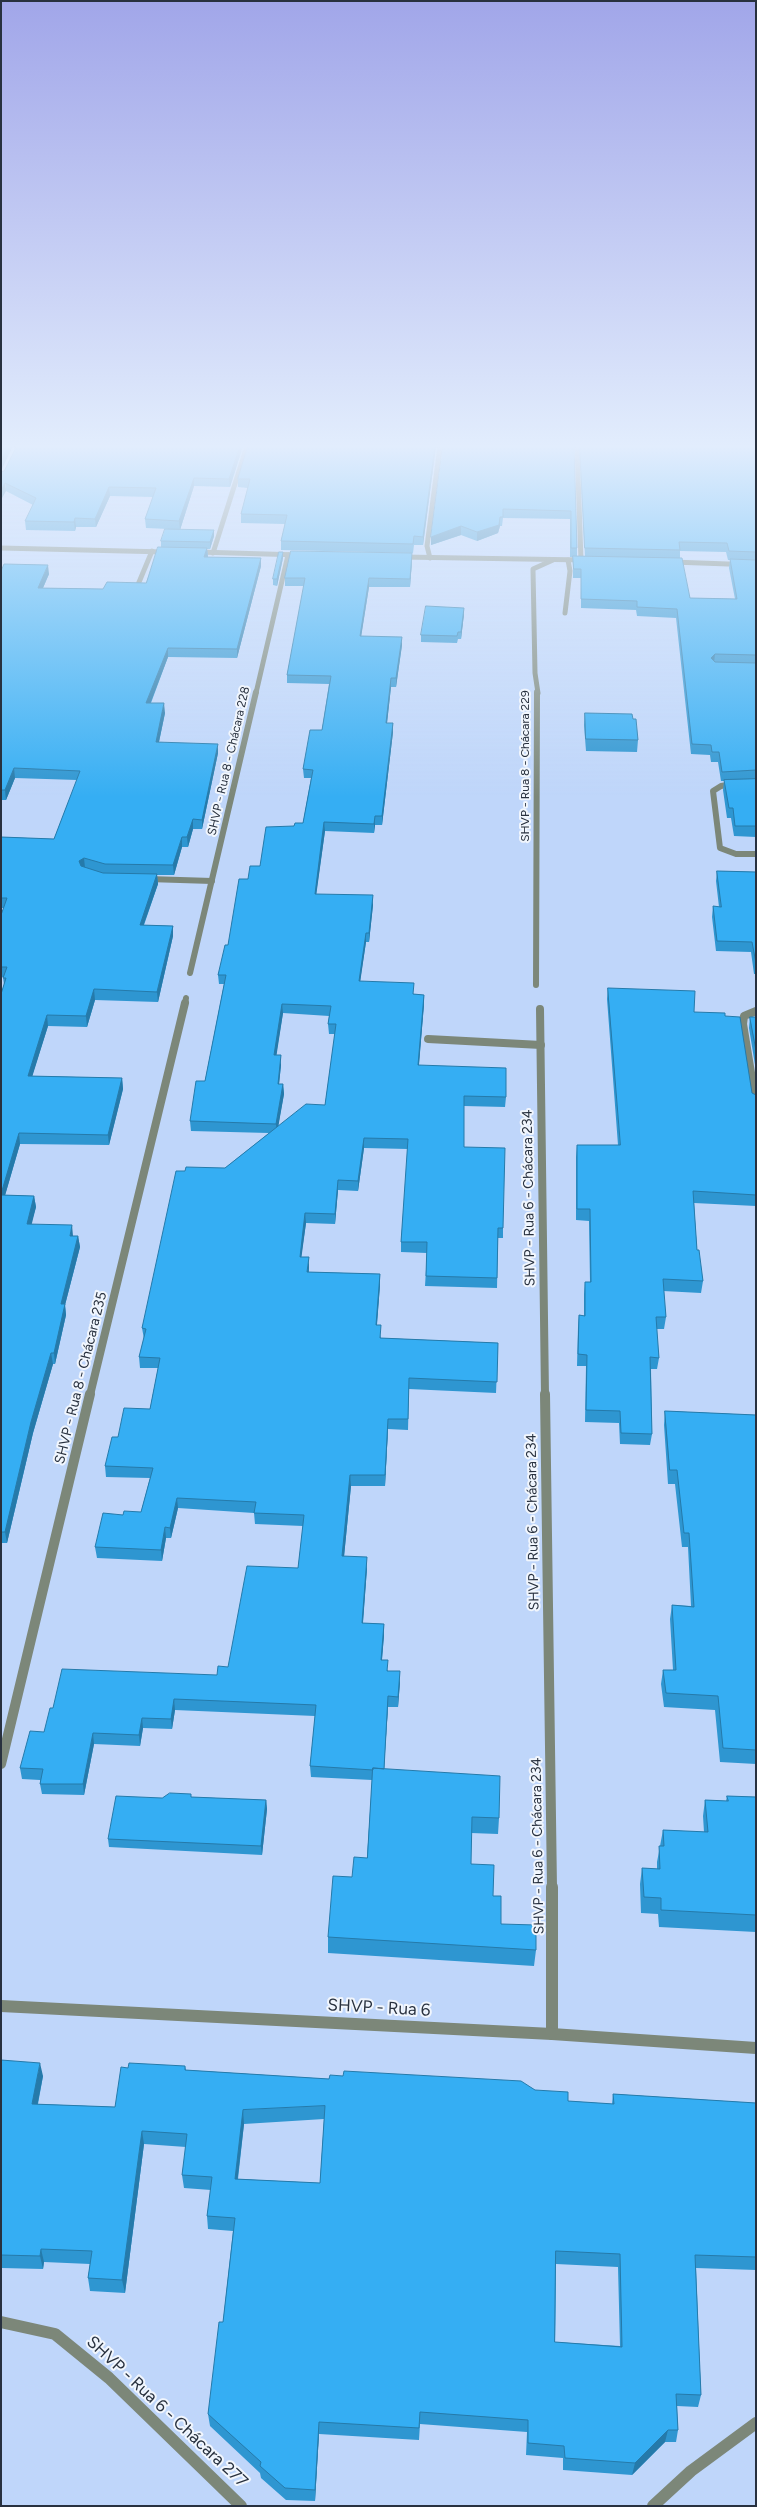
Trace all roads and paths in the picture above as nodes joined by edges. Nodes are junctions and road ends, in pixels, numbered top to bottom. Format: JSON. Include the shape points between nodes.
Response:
{"nodes":[{"id":1,"x":147,"y":563,"type":"edge"},
{"id":2,"x":286,"y":563,"type":"edge"},
{"id":3,"x":546,"y":563,"type":"edge"},
{"id":4,"x":568,"y":563,"type":"edge"},
{"id":5,"x":712,"y":563,"type":"edge"},
{"id":6,"x":756,"y":564,"type":"edge"},
{"id":7,"x":137,"y":587,"type":"edge"},
{"id":8,"x":566,"y":613,"type":"dead end"},
{"id":9,"x":742,"y":784,"type":"edge"},
{"id":10,"x":756,"y":854,"type":"edge"},
{"id":11,"x":144,"y":879,"type":"edge"},
{"id":12,"x":212,"y":881,"type":"junction"},
{"id":13,"x":190,"y":973,"type":"dead end"},
{"id":14,"x":536,"y":985,"type":"dead end"},
{"id":15,"x":186,"y":998,"type":"dead end"},
{"id":16,"x":540,"y":1009,"type":"dead end"},
{"id":17,"x":756,"y":1011,"type":"edge"},
{"id":18,"x":428,"y":1039,"type":"dead end"},
{"id":19,"x":541,"y":1045,"type":"junction"},
{"id":20,"x":756,"y":1103,"type":"edge"},
{"id":21,"x":1,"y":1764,"type":"edge"},
{"id":22,"x":1,"y":2006,"type":"edge"},
{"id":23,"x":552,"y":2034,"type":"junction"},
{"id":24,"x":756,"y":2048,"type":"edge"},
{"id":25,"x":1,"y":2322,"type":"edge"},
{"id":26,"x":756,"y":2423,"type":"edge"},
{"id":27,"x":241,"y":2506,"type":"edge"},
{"id":28,"x":652,"y":2506,"type":"edge"}],
"edges":[{"from":1,"to":7,"type":"street"},
{"from":2,"to":12,"type":"street","name":"SHVP - Rua 8 - Chácara 228"},
{"from":3,"to":14,"type":"street","name":"SHVP - Rua 8 - Chácara 229","via":[[533,569],[532,580],[534,673],[538,697]]},
{"from":4,"to":8,"type":"street"},
{"from":5,"to":6,"type":"street"},
{"from":9,"to":10,"type":"street","via":[[721,786],[713,791],[718,838],[720,848],[724,851]]},
{"from":11,"to":12,"type":"street"},
{"from":12,"to":13,"type":"street","name":"SHVP - Rua 8 - Chácara 228"},
{"from":15,"to":21,"type":"street","name":"SHVP - Rua 8 - Chácara 235"},
{"from":16,"to":19,"type":"street","name":"SHVP - Rua 6 - Chácara 234"},
{"from":17,"to":20,"type":"street","via":[[744,1016],[743,1024]]},
{"from":18,"to":19,"type":"street"},
{"from":19,"to":23,"type":"street","name":"SHVP - Rua 6 - Chácara 234"},
{"from":22,"to":23,"type":"street","name":"SHVP - Rua 6"},
{"from":23,"to":24,"type":"street","name":"SHVP - Rua 6"},
{"from":25,"to":27,"type":"street","name":"SHVP - Rua 6 - Chácara 277","via":[[55,2334],[109,2378]]},
{"from":26,"to":28,"type":"street","via":[[691,2471]]}]}
